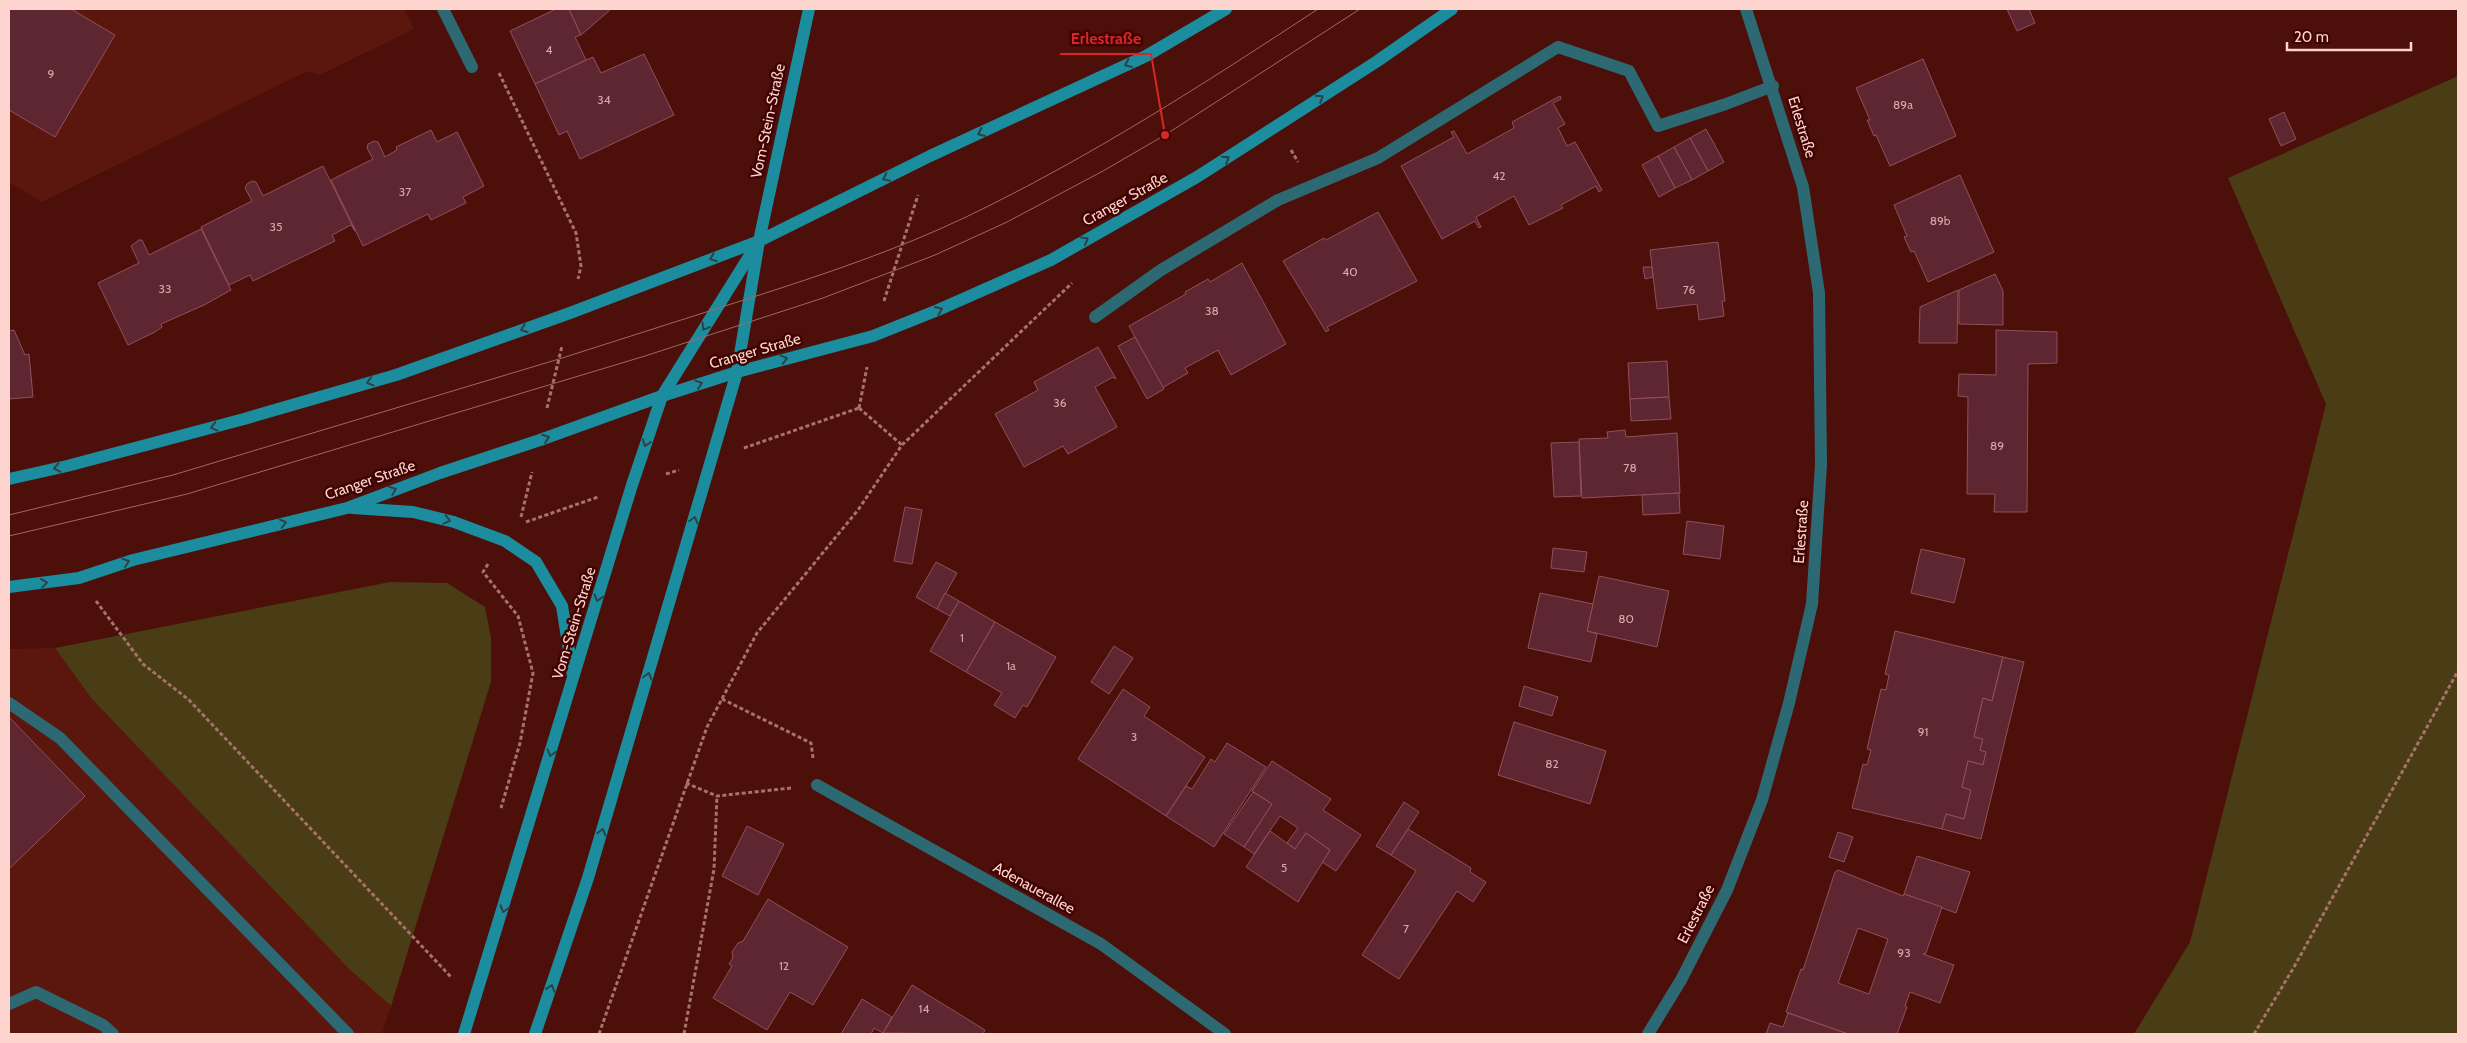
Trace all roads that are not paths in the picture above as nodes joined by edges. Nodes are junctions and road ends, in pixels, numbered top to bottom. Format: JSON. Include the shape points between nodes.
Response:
{"nodes":[{"id":1,"x":443,"y":9,"type":"edge"},
{"id":2,"x":809,"y":9,"type":"edge"},
{"id":3,"x":1226,"y":9,"type":"edge"},
{"id":4,"x":1452,"y":9,"type":"edge"},
{"id":5,"x":1746,"y":9,"type":"edge"},
{"id":6,"x":472,"y":67,"type":"road end"},
{"id":7,"x":1772,"y":86,"type":"junction"},
{"id":8,"x":759,"y":241,"type":"junction"},
{"id":9,"x":1096,"y":317,"type":"dead end"},
{"id":10,"x":737,"y":372,"type":"junction"},
{"id":11,"x":662,"y":396,"type":"junction"},
{"id":12,"x":9,"y":479,"type":"edge"},
{"id":13,"x":347,"y":508,"type":"junction"},
{"id":14,"x":9,"y":588,"type":"edge"},
{"id":15,"x":574,"y":681,"type":"junction"},
{"id":16,"x":9,"y":703,"type":"edge"},
{"id":17,"x":817,"y":785,"type":"road end"},
{"id":18,"x":9,"y":1004,"type":"edge"},
{"id":19,"x":113,"y":1034,"type":"edge"},
{"id":20,"x":348,"y":1034,"type":"edge"},
{"id":21,"x":464,"y":1034,"type":"edge"},
{"id":22,"x":535,"y":1034,"type":"edge"},
{"id":23,"x":1225,"y":1034,"type":"edge"},
{"id":24,"x":1648,"y":1034,"type":"edge"}],
"edges":[{"from":1,"to":6,"type":"street"},
{"from":2,"to":8,"type":"main road","name":"Vom-Stein-Straße"},
{"from":3,"to":8,"type":"main road","one_way":true,"via":[[1146,56],[930,156]]},
{"from":10,"to":4,"type":"main road","name":"Cranger Straße","one_way":true,"via":[[873,336],[1051,260],[1197,177]]},
{"from":5,"to":7,"type":"street","name":"Erlestraße"},
{"from":7,"to":9,"type":"street","via":[[1658,126],[1629,72],[1558,47],[1378,158],[1278,200],[1161,270]]},
{"from":7,"to":24,"type":"street","name":"Erlestraße","via":[[1803,187],[1819,293],[1821,465],[1812,604],[1762,800],[1727,890],[1681,980]]},
{"from":8,"to":10,"type":"main road","name":"Vom-Stein-Straße"},
{"from":8,"to":11,"type":"main road","name":"Vom-Stein-Straße","one_way":true},
{"from":8,"to":12,"type":"main road","one_way":true,"via":[[396,375],[235,422]]},
{"from":11,"to":10,"type":"main road","name":"Cranger Straße","one_way":true},
{"from":22,"to":10,"type":"main road","name":"Vom-Stein-Straße","one_way":true,"via":[[588,878]]},
{"from":13,"to":11,"type":"main road","name":"Cranger Straße","one_way":true},
{"from":11,"to":15,"type":"main road","name":"Vom-Stein-Straße","one_way":true},
{"from":14,"to":13,"type":"main road","name":"Cranger Straße","one_way":true,"via":[[80,578],[133,560]]},
{"from":13,"to":15,"type":"main road","one_way":true,"via":[[413,512],[454,522],[504,541],[536,562],[562,606]]},
{"from":15,"to":21,"type":"main road","name":"Vom-Stein-Straße","one_way":true},
{"from":16,"to":20,"type":"street","via":[[60,738]]},
{"from":17,"to":23,"type":"street","name":"Adenauerallee","via":[[1101,944]]},
{"from":18,"to":19,"type":"street","via":[[36,992],[104,1025]]}]}
